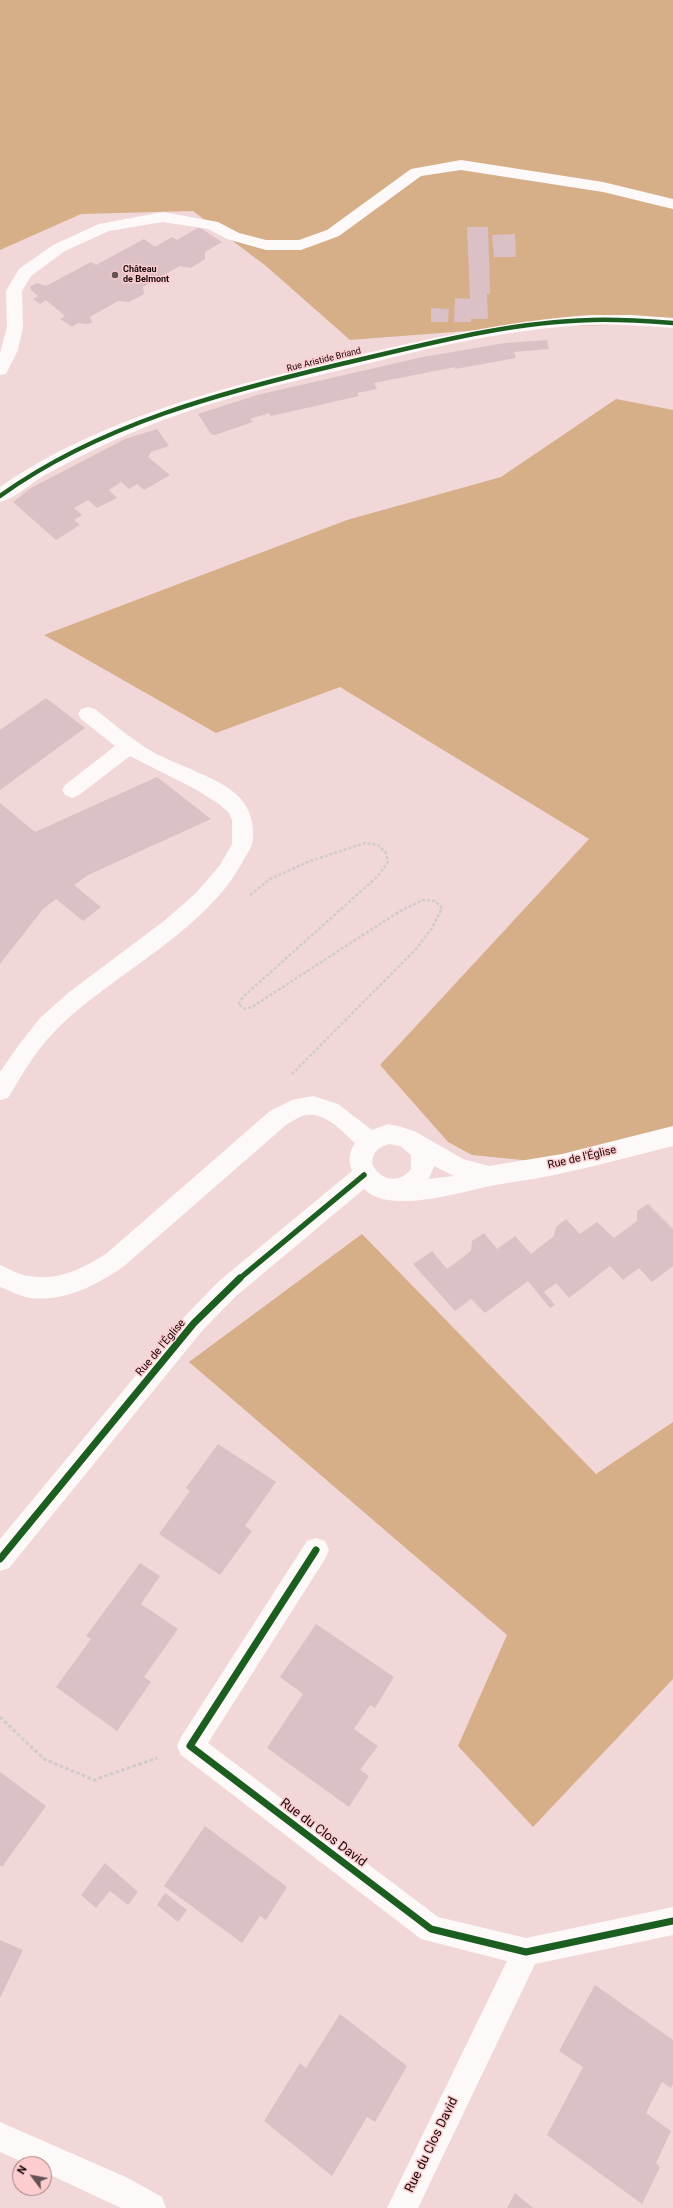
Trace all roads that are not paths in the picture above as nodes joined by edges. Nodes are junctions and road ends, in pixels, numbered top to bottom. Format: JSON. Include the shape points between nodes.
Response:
{"nodes":[{"id":1,"x":673,"y":204,"type":"edge"},
{"id":2,"x":673,"y":323,"type":"edge"},
{"id":3,"x":0,"y":370,"type":"edge"},
{"id":4,"x":0,"y":496,"type":"edge"},
{"id":5,"x":88,"y":714,"type":"dead end"},
{"id":6,"x":128,"y":747,"type":"junction"},
{"id":7,"x":72,"y":790,"type":"dead end"},
{"id":8,"x":0,"y":1091,"type":"edge"},
{"id":9,"x":673,"y":1136,"type":"edge"},
{"id":10,"x":369,"y":1141,"type":"junction"},
{"id":11,"x":416,"y":1144,"type":"junction"},
{"id":12,"x":364,"y":1175,"type":"junction"},
{"id":13,"x":490,"y":1176,"type":"junction"},
{"id":14,"x":390,"y":1190,"type":"junction"},
{"id":15,"x":0,"y":1276,"type":"edge"},
{"id":16,"x":316,"y":1550,"type":"dead end"},
{"id":17,"x":0,"y":1559,"type":"edge"},
{"id":18,"x":673,"y":1921,"type":"edge"},
{"id":19,"x":526,"y":1952,"type":"junction"},
{"id":20,"x":0,"y":2137,"type":"edge"},
{"id":21,"x":151,"y":2208,"type":"edge"},
{"id":22,"x":402,"y":2208,"type":"edge"}],
"edges":[{"from":1,"to":3,"type":"street","via":[[603,187],[461,165],[416,172],[333,233],[301,245],[266,245],[233,236],[212,225],[163,217],[104,227],[59,248],[25,274],[14,291],[15,326],[10,350]]},
{"from":2,"to":4,"type":"street","name":"Rue Aristide Briand","via":[[593,319],[549,321],[505,328],[222,395],[170,410],[107,435]]},
{"from":5,"to":6,"type":"street"},
{"from":6,"to":7,"type":"street"},
{"from":6,"to":8,"type":"street","via":[[214,790],[237,808],[245,829],[239,854],[215,887],[190,911],[56,1016],[19,1060]]},
{"from":9,"to":13,"type":"street","name":"Rue de l'Église","via":[[562,1164]]},
{"from":10,"to":11,"type":"street","via":[[378,1136],[393,1134],[408,1138]]},
{"from":10,"to":12,"type":"street","via":[[360,1157],[360,1167]]},
{"from":10,"to":15,"type":"street","via":[[330,1110],[319,1105],[303,1106],[278,1118],[115,1260],[91,1276],[60,1287],[28,1287]]},
{"from":11,"to":13,"type":"street","via":[[457,1167]]},
{"from":11,"to":14,"type":"street","via":[[424,1161],[418,1178],[410,1184]]},
{"from":12,"to":14,"type":"street","via":[[380,1187]]},
{"from":12,"to":17,"type":"street","name":"Rue de l'Église","via":[[227,1289],[194,1323]]},
{"from":13,"to":14,"type":"street","name":"Rue de l'Église","via":[[448,1187]]},
{"from":16,"to":19,"type":"street","name":"Rue du Clos David","via":[[190,1746],[431,1929]]},
{"from":18,"to":19,"type":"street","name":"Rue du Clos David"},
{"from":19,"to":22,"type":"street","name":"Rue du Clos David"},
{"from":20,"to":21,"type":"street","via":[[117,2189]]}]}
